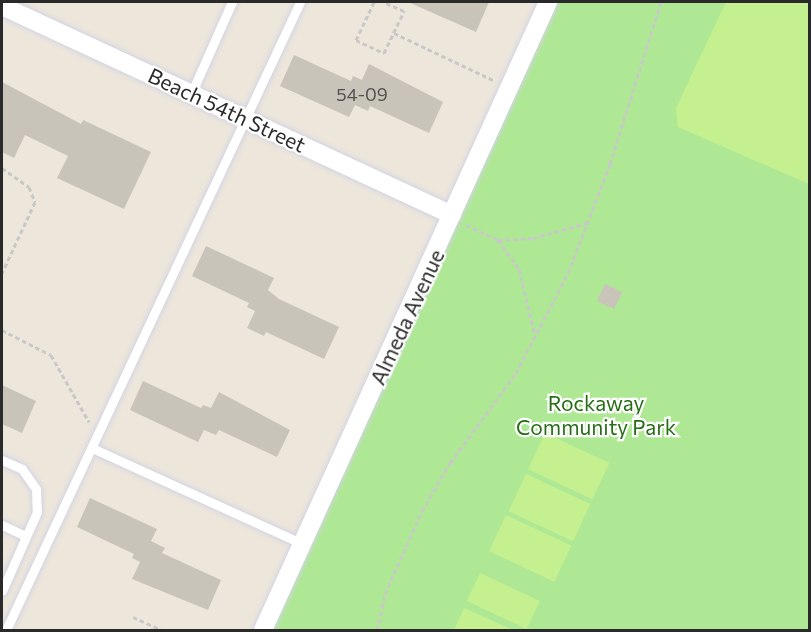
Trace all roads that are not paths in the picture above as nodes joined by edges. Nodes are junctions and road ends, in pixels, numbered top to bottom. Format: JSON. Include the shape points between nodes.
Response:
{"nodes":[{"id":1,"x":232,"y":2,"type":"edge"},
{"id":2,"x":300,"y":2,"type":"edge"},
{"id":3,"x":548,"y":2,"type":"edge"},
{"id":4,"x":2,"y":6,"type":"edge"},
{"id":5,"x":191,"y":94,"type":"junction"},
{"id":6,"x":246,"y":119,"type":"junction"},
{"id":7,"x":452,"y":215,"type":"junction"},
{"id":8,"x":92,"y":448,"type":"junction"},
{"id":9,"x":2,"y":460,"type":"edge"},
{"id":10,"x":2,"y":525,"type":"edge"},
{"id":11,"x":26,"y":536,"type":"junction"},
{"id":12,"x":303,"y":544,"type":"junction"},
{"id":13,"x":3,"y":585,"type":"edge"},
{"id":14,"x":6,"y":630,"type":"edge"},
{"id":15,"x":263,"y":630,"type":"edge"}],
"edges":[{"from":1,"to":5,"type":"lane"},
{"from":2,"to":6,"type":"lane"},
{"from":3,"to":7,"type":"street","name":"Almeda Avenue"},
{"from":4,"to":5,"type":"street","name":"Beach 54th Street"},
{"from":5,"to":6,"type":"street","name":"Beach 54th Street"},
{"from":6,"to":7,"type":"street","name":"Beach 54th Street"},
{"from":6,"to":8,"type":"lane"},
{"from":7,"to":12,"type":"street","name":"Almeda Avenue"},
{"from":8,"to":12,"type":"lane"},
{"from":8,"to":14,"type":"lane"},
{"from":9,"to":11,"type":"lane","via":[[22,469],[36,489],[37,512]]},
{"from":10,"to":11,"type":"lane"},
{"from":11,"to":13,"type":"lane"},
{"from":12,"to":15,"type":"street","name":"Almeda Avenue"}]}
